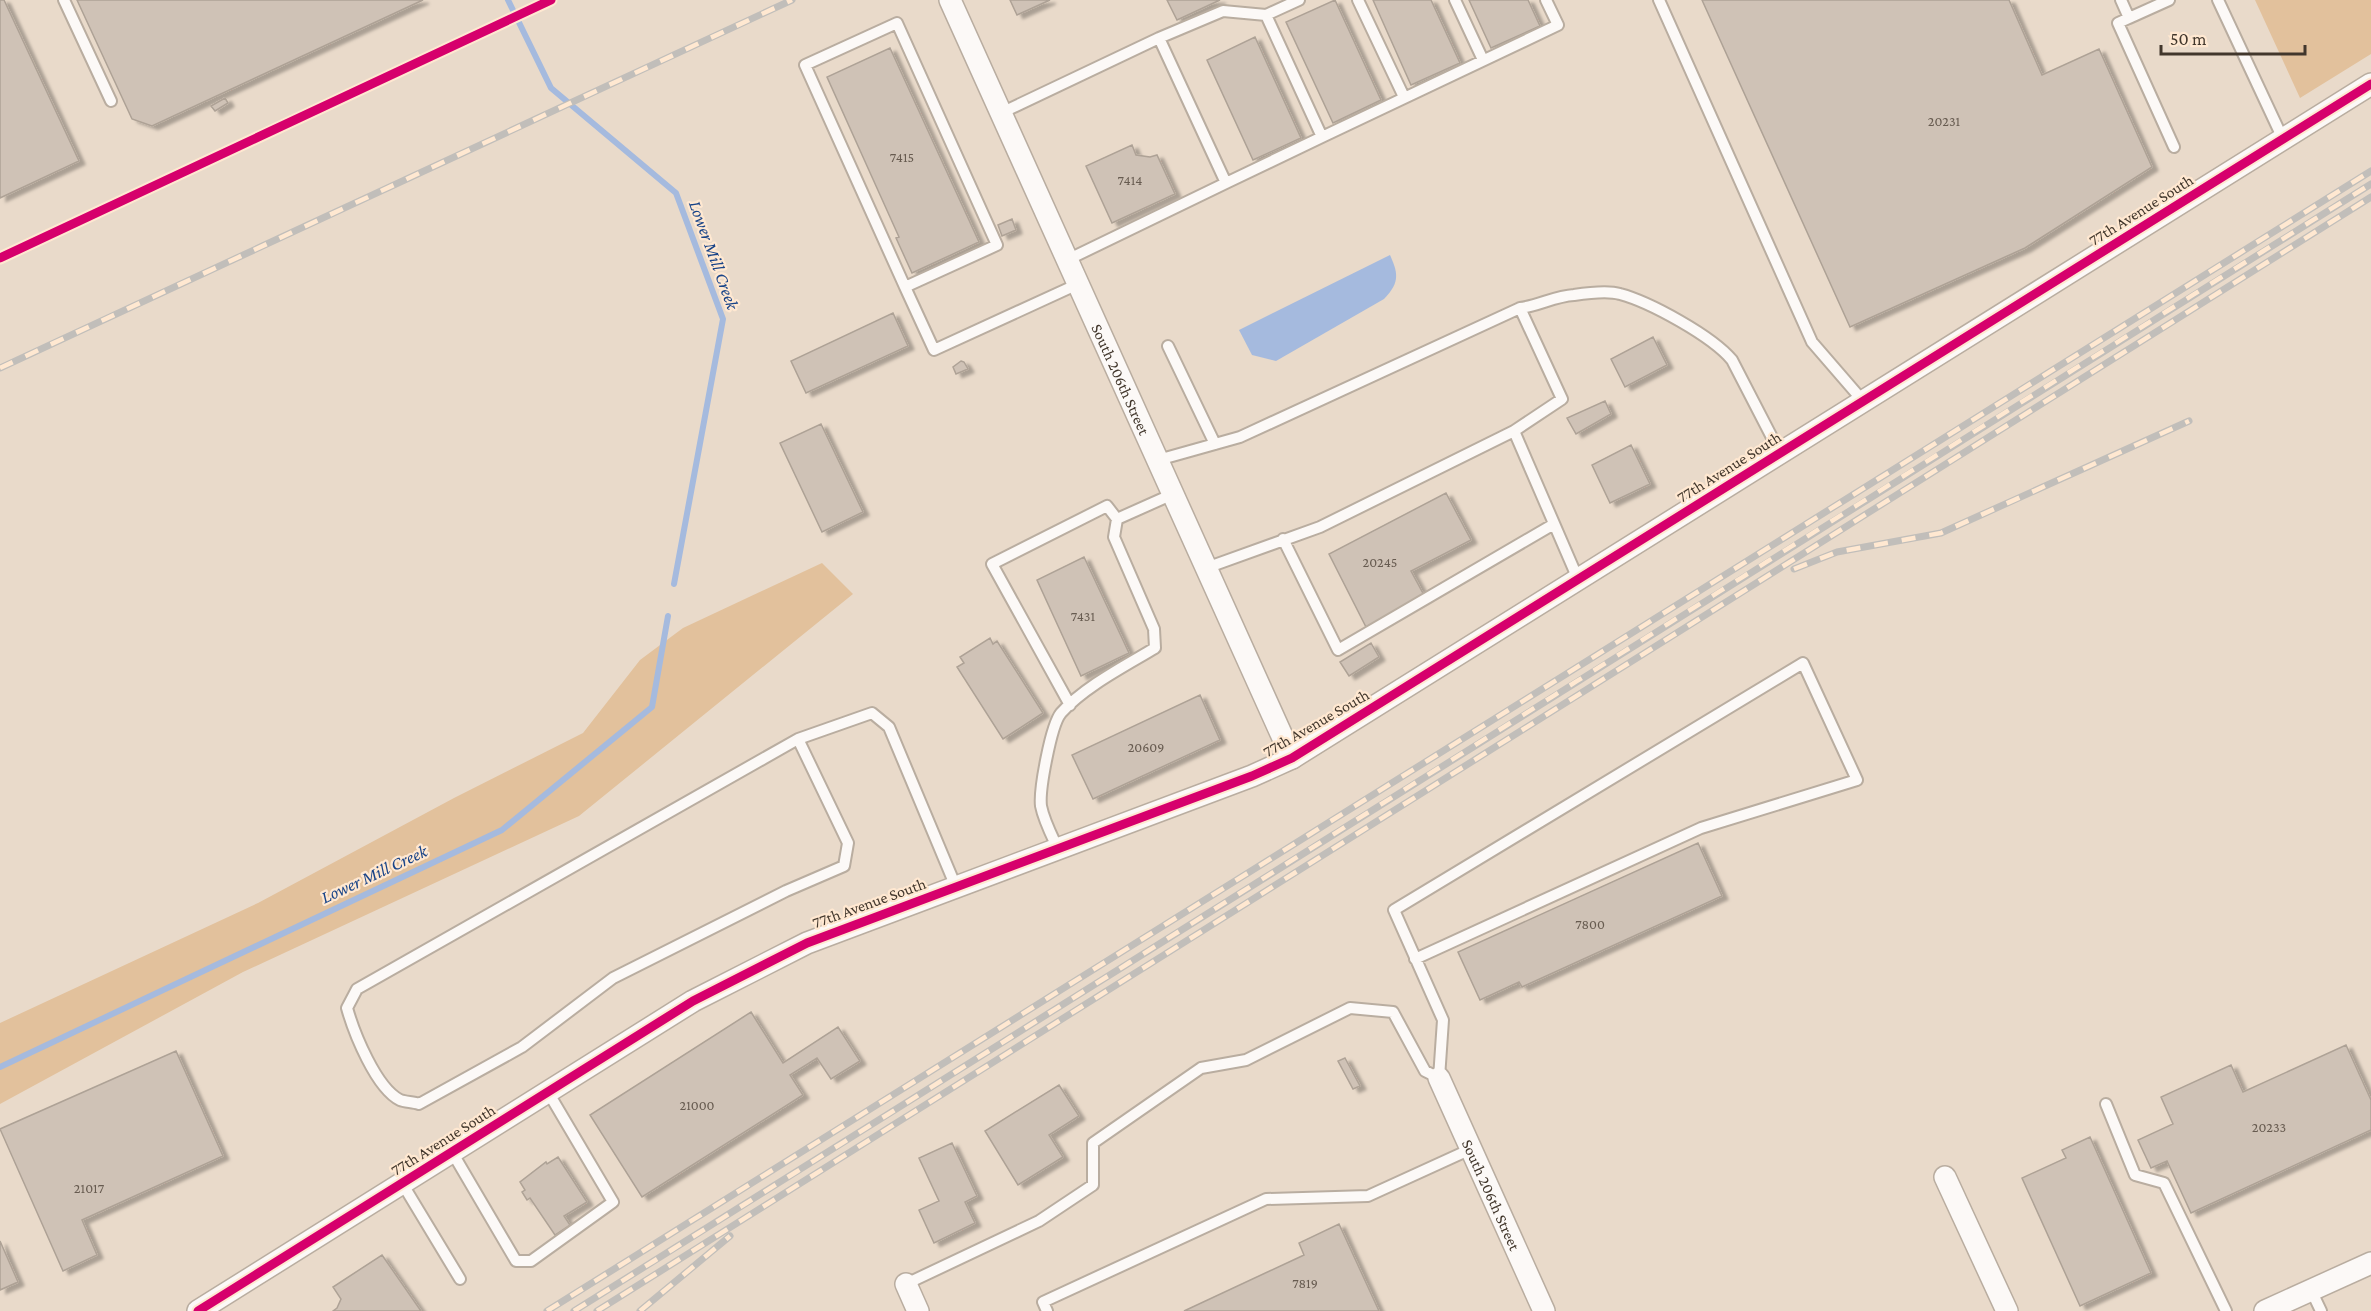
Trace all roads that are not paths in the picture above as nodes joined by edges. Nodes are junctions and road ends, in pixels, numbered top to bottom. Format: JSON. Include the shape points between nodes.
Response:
{"nodes":[{"id":1,"x":64,"y":0,"type":"edge"},
{"id":2,"x":950,"y":0,"type":"edge"},
{"id":3,"x":1299,"y":0,"type":"edge"},
{"id":4,"x":1358,"y":0,"type":"edge"},
{"id":5,"x":1455,"y":0,"type":"edge"},
{"id":6,"x":1546,"y":0,"type":"edge"},
{"id":7,"x":1659,"y":0,"type":"edge"},
{"id":8,"x":2121,"y":0,"type":"edge"},
{"id":9,"x":2169,"y":0,"type":"edge"},
{"id":10,"x":2218,"y":0,"type":"edge"},
{"id":11,"x":1266,"y":15,"type":"junction"},
{"id":12,"x":2129,"y":18,"type":"junction"},
{"id":13,"x":1159,"y":38,"type":"junction"},
{"id":14,"x":1483,"y":60,"type":"junction"},
{"id":15,"x":2371,"y":84,"type":"edge"},
{"id":16,"x":1404,"y":97,"type":"junction"},
{"id":17,"x":111,"y":101,"type":"dead end"},
{"id":18,"x":1001,"y":112,"type":"junction"},
{"id":19,"x":1322,"y":137,"type":"junction"},
{"id":20,"x":2283,"y":139,"type":"junction"},
{"id":21,"x":2174,"y":147,"type":"dead end"},
{"id":22,"x":1226,"y":183,"type":"junction"},
{"id":23,"x":1067,"y":260,"type":"junction"},
{"id":24,"x":1078,"y":284,"type":"junction"},
{"id":25,"x":905,"y":287,"type":"junction"},
{"id":26,"x":1520,"y":308,"type":"junction"},
{"id":27,"x":1168,"y":346,"type":"dead end"},
{"id":28,"x":1863,"y":401,"type":"junction"},
{"id":29,"x":1514,"y":431,"type":"junction"},
{"id":30,"x":1215,"y":444,"type":"junction"},
{"id":31,"x":1780,"y":453,"type":"junction"},
{"id":32,"x":1158,"y":460,"type":"junction"},
{"id":33,"x":1173,"y":494,"type":"junction"},
{"id":34,"x":1117,"y":519,"type":"junction"},
{"id":35,"x":1554,"y":524,"type":"junction"},
{"id":36,"x":1283,"y":539,"type":"junction"},
{"id":37,"x":1206,"y":568,"type":"junction"},
{"id":38,"x":1578,"y":579,"type":"junction"},
{"id":39,"x":1070,"y":705,"type":"junction"},
{"id":40,"x":798,"y":739,"type":"junction"},
{"id":41,"x":1293,"y":758,"type":"junction"},
{"id":42,"x":1058,"y":849,"type":"junction"},
{"id":43,"x":956,"y":887,"type":"junction"},
{"id":44,"x":1416,"y":959,"type":"junction"},
{"id":45,"x":1439,"y":1078,"type":"junction"},
{"id":46,"x":548,"y":1092,"type":"junction"},
{"id":47,"x":2106,"y":1104,"type":"dead end"},
{"id":48,"x":1470,"y":1149,"type":"junction"},
{"id":49,"x":452,"y":1152,"type":"junction"},
{"id":50,"x":1945,"y":1177,"type":"dead end"},
{"id":51,"x":402,"y":1183,"type":"junction"},
{"id":52,"x":2371,"y":1263,"type":"edge"},
{"id":53,"x":460,"y":1280,"type":"dead end"},
{"id":54,"x":906,"y":1284,"type":"joint"},
{"id":55,"x":2311,"y":1290,"type":"junction"},
{"id":56,"x":198,"y":1311,"type":"edge"},
{"id":57,"x":918,"y":1311,"type":"edge"},
{"id":58,"x":1047,"y":1311,"type":"edge"},
{"id":59,"x":1544,"y":1311,"type":"edge"},
{"id":60,"x":2007,"y":1311,"type":"edge"},
{"id":61,"x":2226,"y":1311,"type":"edge"},
{"id":62,"x":2265,"y":1311,"type":"edge"},
{"id":63,"x":2320,"y":1311,"type":"edge"}],
"edges":[{"from":1,"to":17,"type":"lane"},
{"from":2,"to":18,"type":"street","name":"South 206th Street"},
{"from":3,"to":11,"type":"lane"},
{"from":4,"to":16,"type":"lane"},
{"from":5,"to":14,"type":"lane"},
{"from":6,"to":14,"type":"lane","via":[[1558,25]]},
{"from":7,"to":28,"type":"lane","via":[[1812,342]]},
{"from":8,"to":12,"type":"lane"},
{"from":9,"to":12,"type":"lane"},
{"from":10,"to":20,"type":"lane"},
{"from":11,"to":13,"type":"lane","via":[[1223,11]]},
{"from":11,"to":19,"type":"lane"},
{"from":12,"to":21,"type":"lane","via":[[2118,23]]},
{"from":13,"to":18,"type":"lane"},
{"from":13,"to":22,"type":"lane"},
{"from":14,"to":16,"type":"lane"},
{"from":15,"to":20,"type":"street","name":"77th Avenue South"},
{"from":16,"to":19,"type":"lane"},
{"from":18,"to":23,"type":"street","name":"South 206th Street"},
{"from":19,"to":22,"type":"lane"},
{"from":20,"to":28,"type":"street","name":"77th Avenue South"},
{"from":22,"to":23,"type":"lane"},
{"from":23,"to":24,"type":"street","name":"South 206th Street"},
{"from":24,"to":25,"type":"lane","via":[[934,350]]},
{"from":24,"to":32,"type":"street","name":"South 206th Street"},
{"from":25,"to":25,"type":"lane","via":[[997,245],[897,23],[805,65]]},
{"from":26,"to":29,"type":"lane","via":[[1562,399]]},
{"from":26,"to":30,"type":"lane","via":[[1240,437]]},
{"from":26,"to":31,"type":"lane","via":[[1571,295],[1618,293],[1646,303],[1721,347],[1732,360]]},
{"from":27,"to":30,"type":"lane"},
{"from":28,"to":31,"type":"street","name":"77th Avenue South"},
{"from":29,"to":35,"type":"lane"},
{"from":29,"to":36,"type":"lane","via":[[1320,528]]},
{"from":30,"to":32,"type":"lane"},
{"from":31,"to":38,"type":"street","name":"77th Avenue South"},
{"from":32,"to":33,"type":"street","name":"South 206th Street"},
{"from":33,"to":34,"type":"lane"},
{"from":33,"to":37,"type":"street","name":"South 206th Street"},
{"from":34,"to":39,"type":"lane","via":[[1114,537],[1154,629],[1155,648],[1099,681]]},
{"from":34,"to":39,"type":"lane","via":[[1107,506],[992,564]]},
{"from":35,"to":36,"type":"lane","via":[[1338,650]]},
{"from":35,"to":38,"type":"lane"},
{"from":36,"to":37,"type":"lane"},
{"from":37,"to":41,"type":"street","name":"South 206th Street"},
{"from":38,"to":41,"type":"street","name":"77th Avenue South"},
{"from":39,"to":42,"type":"lane","via":[[1060,714],[1046,755],[1041,805]]},
{"from":40,"to":40,"type":"lane","via":[[357,989],[347,1008],[354,1034],[380,1081],[400,1100],[419,1104],[522,1047],[613,978],[844,866],[848,843]]},
{"from":40,"to":43,"type":"lane","via":[[872,714],[889,726]]},
{"from":41,"to":42,"type":"street","name":"77th Avenue South"},
{"from":42,"to":43,"type":"street","name":"77th Avenue South"},
{"from":43,"to":46,"type":"street","name":"77th Avenue South","via":[[807,942],[761,964],[693,1001]]},
{"from":44,"to":44,"type":"lane","via":[[1394,910],[1803,663],[1857,780],[1701,828]]},
{"from":44,"to":45,"type":"lane","via":[[1443,1020]]},
{"from":45,"to":48,"type":"street","name":"South 206th Street"},
{"from":45,"to":54,"type":"lane","via":[[1425,1071],[1393,1012],[1350,1008],[1246,1060],[1201,1068],[1093,1143],[1093,1185],[1039,1221]]},
{"from":46,"to":49,"type":"street","name":"77th Avenue South"},
{"from":46,"to":49,"type":"lane","via":[[613,1202],[531,1261],[516,1261]]},
{"from":47,"to":61,"type":"lane","via":[[2135,1175],[2164,1183]]},
{"from":48,"to":58,"type":"lane","via":[[1368,1196],[1266,1199],[1043,1302]]},
{"from":48,"to":59,"type":"street","name":"South 206th Street"},
{"from":49,"to":51,"type":"street","name":"77th Avenue South"},
{"from":50,"to":60,"type":"street"},
{"from":51,"to":53,"type":"lane"},
{"from":51,"to":56,"type":"street","name":"77th Avenue South"},
{"from":52,"to":55,"type":"street"},
{"from":54,"to":57,"type":"street"},
{"from":55,"to":62,"type":"street"},
{"from":55,"to":63,"type":"lane"}]}
